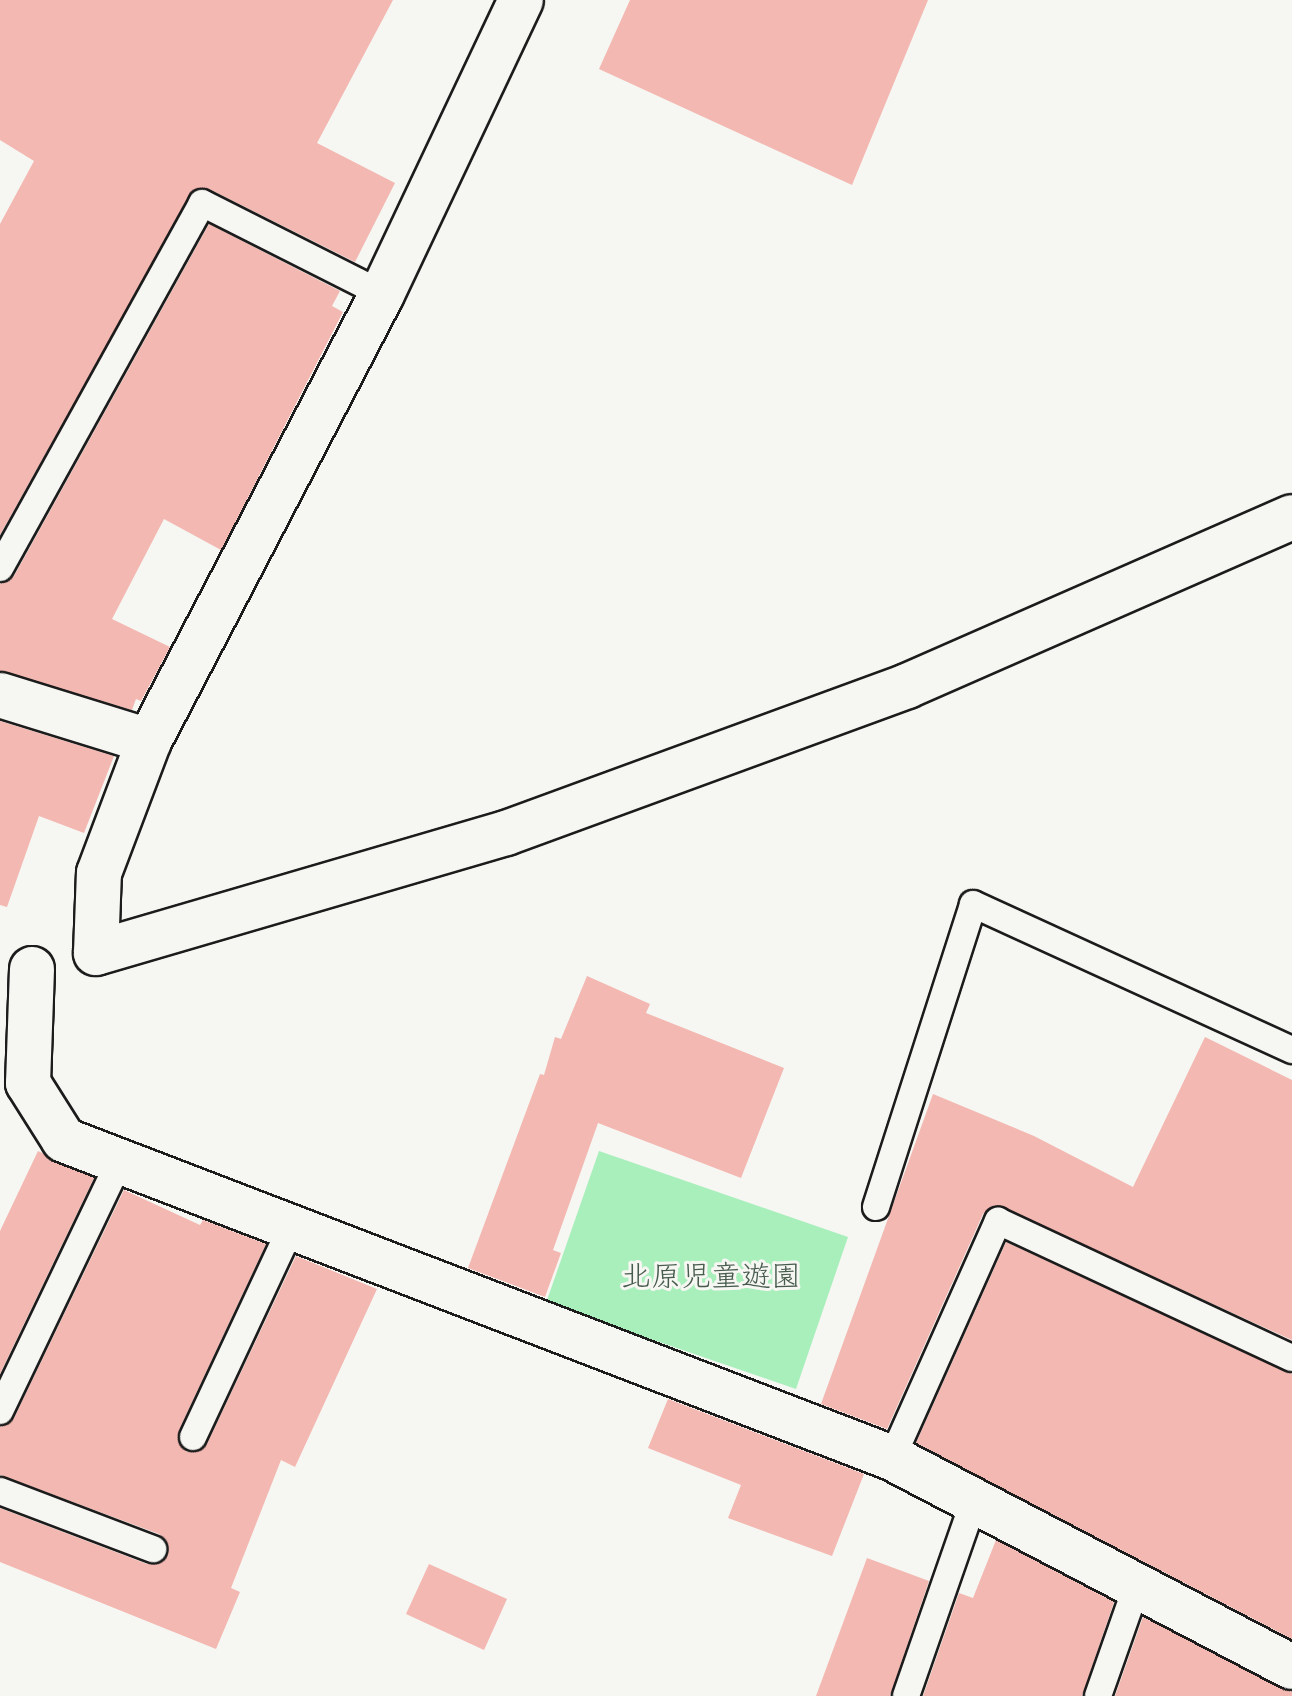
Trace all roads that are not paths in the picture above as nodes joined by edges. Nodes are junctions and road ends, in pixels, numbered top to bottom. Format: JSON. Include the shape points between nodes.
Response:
{"nodes":[{"id":1,"x":521,"y":0,"type":"edge"},
{"id":2,"x":382,"y":294,"type":"junction"},
{"id":3,"x":1292,"y":517,"type":"edge"},
{"id":4,"x":0,"y":568,"type":"edge"},
{"id":5,"x":0,"y":695,"type":"edge"},
{"id":6,"x":149,"y":741,"type":"junction"},
{"id":7,"x":32,"y":969,"type":"dead end"},
{"id":8,"x":1292,"y":1050,"type":"edge"},
{"id":9,"x":120,"y":1161,"type":"junction"},
{"id":10,"x":876,"y":1207,"type":"dead end"},
{"id":11,"x":292,"y":1226,"type":"junction"},
{"id":12,"x":1292,"y":1358,"type":"edge"},
{"id":13,"x":0,"y":1411,"type":"edge"},
{"id":14,"x":193,"y":1437,"type":"dead end"},
{"id":15,"x":892,"y":1458,"type":"junction"},
{"id":16,"x":0,"y":1491,"type":"edge"},
{"id":17,"x":975,"y":1498,"type":"junction"},
{"id":18,"x":153,"y":1549,"type":"dead end"},
{"id":19,"x":1137,"y":1585,"type":"junction"},
{"id":20,"x":1292,"y":1667,"type":"edge"},
{"id":21,"x":906,"y":1696,"type":"edge"},
{"id":22,"x":1098,"y":1696,"type":"edge"}],
"edges":[{"from":1,"to":2,"type":"street"},
{"from":2,"to":4,"type":"lane","via":[[202,203]]},
{"from":2,"to":6,"type":"street"},
{"from":3,"to":6,"type":"street","via":[[907,686],[506,833],[96,953],[99,873]]},
{"from":5,"to":6,"type":"street"},
{"from":7,"to":9,"type":"street","via":[[28,1083],[64,1140]]},
{"from":8,"to":10,"type":"lane","via":[[973,904]]},
{"from":9,"to":11,"type":"street"},
{"from":9,"to":13,"type":"lane"},
{"from":11,"to":14,"type":"lane"},
{"from":11,"to":15,"type":"street"},
{"from":12,"to":15,"type":"lane","via":[[998,1221]]},
{"from":15,"to":17,"type":"street"},
{"from":16,"to":18,"type":"lane"},
{"from":17,"to":19,"type":"street"},
{"from":17,"to":21,"type":"lane"},
{"from":19,"to":20,"type":"street"},
{"from":19,"to":22,"type":"lane"}]}
